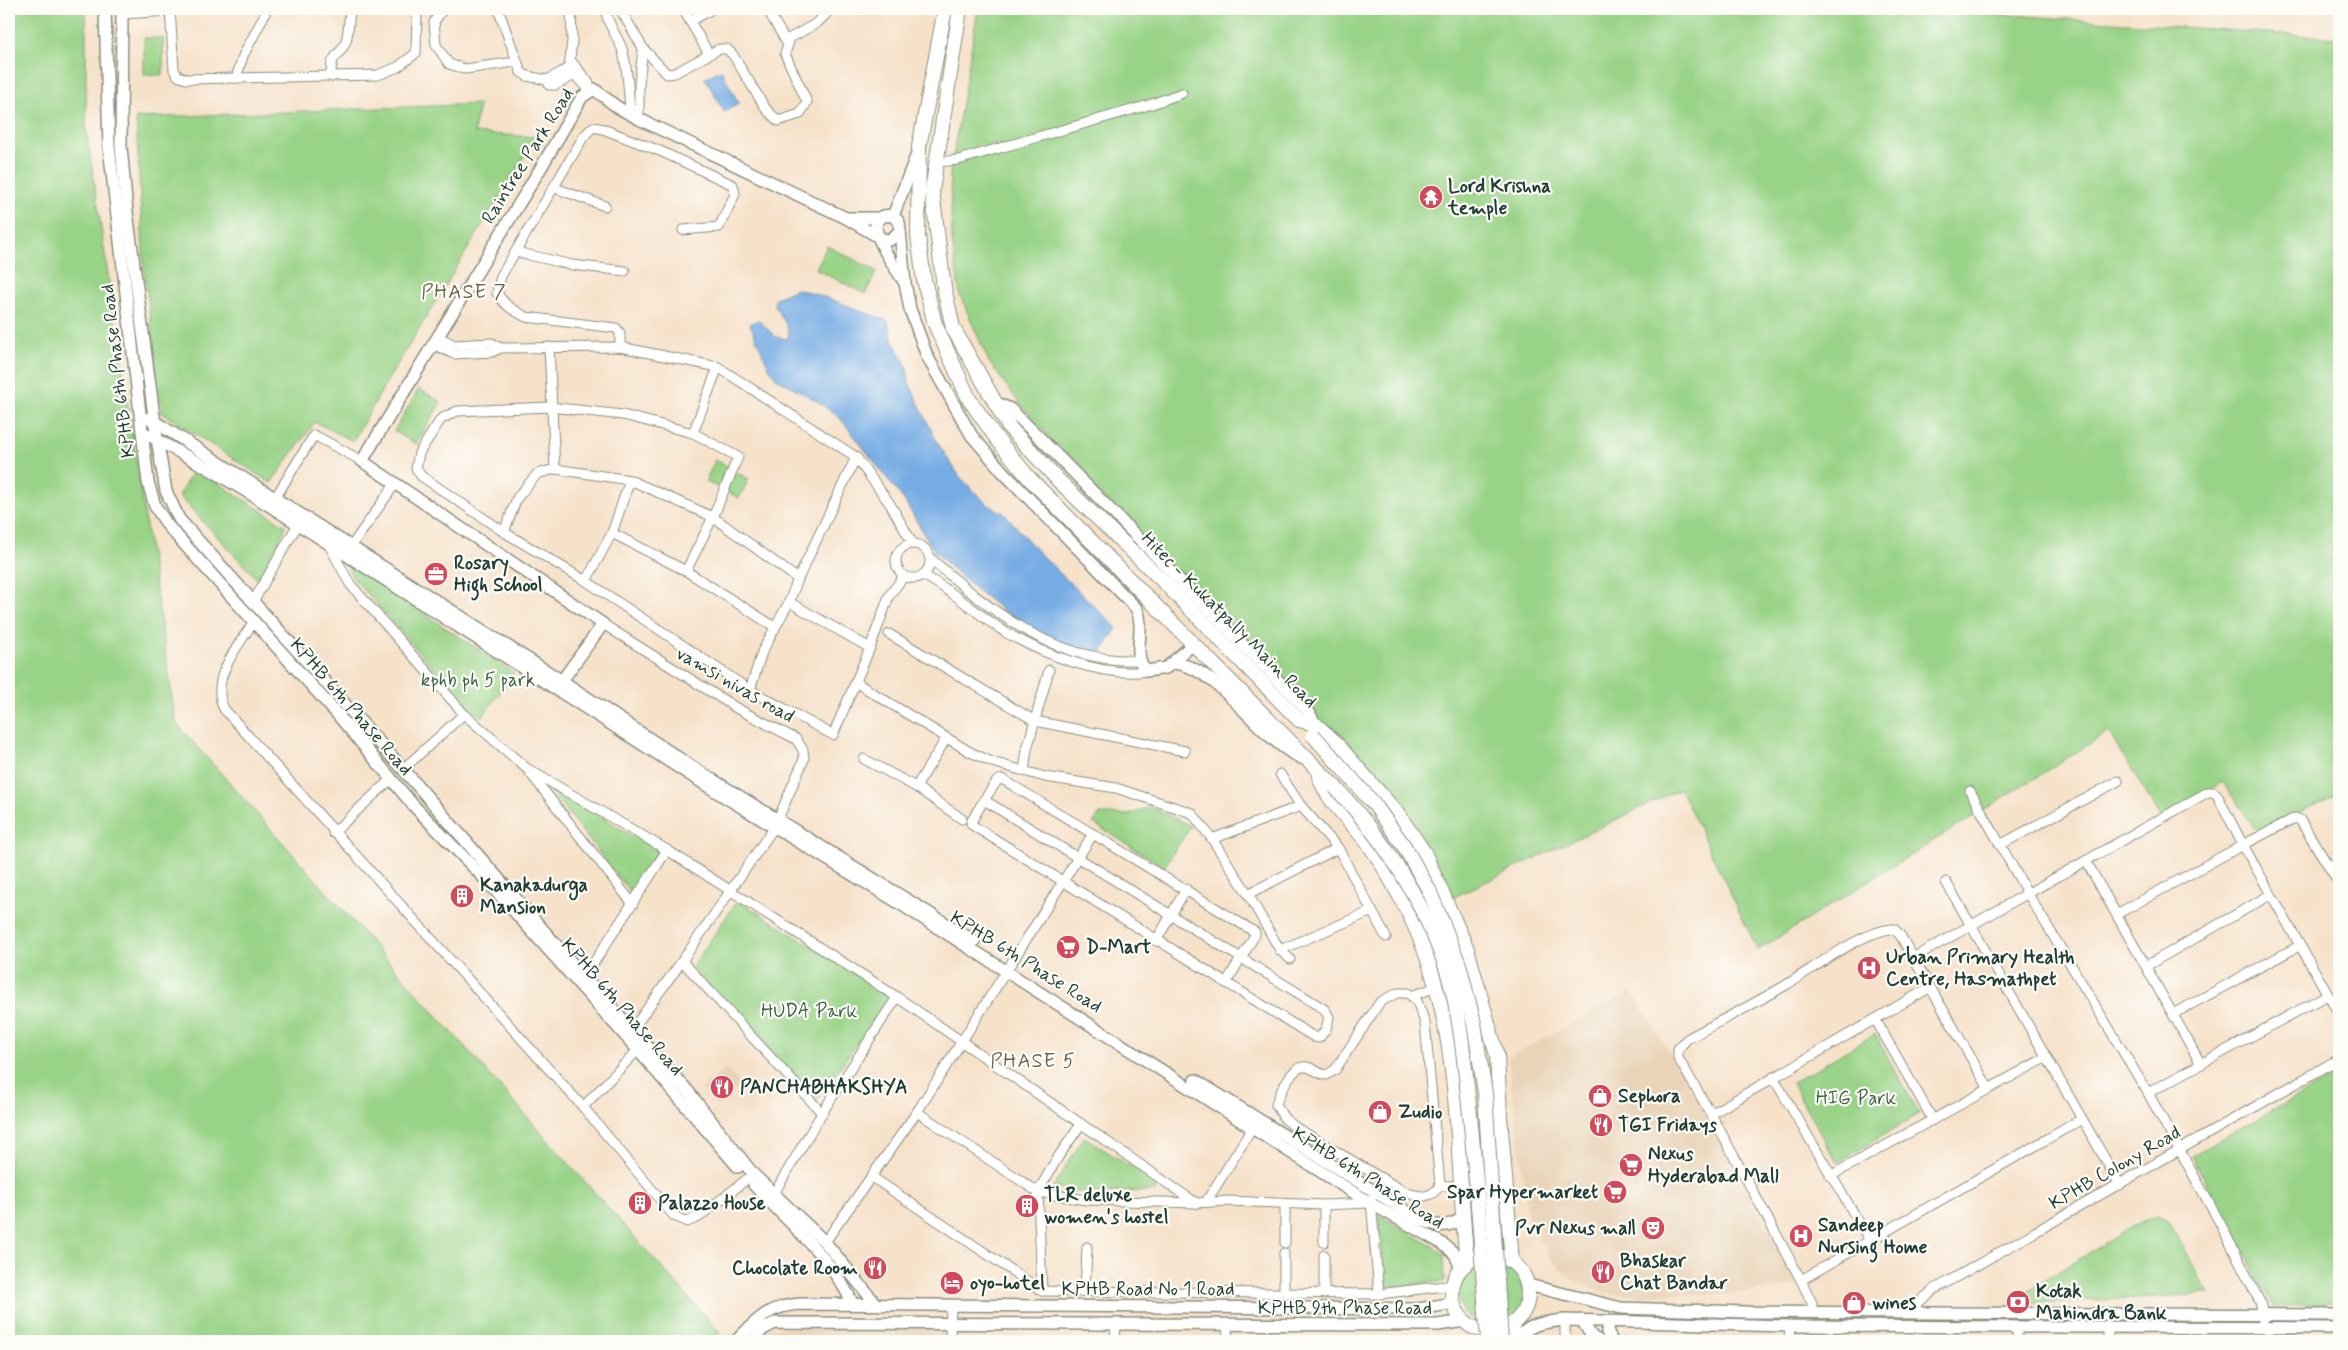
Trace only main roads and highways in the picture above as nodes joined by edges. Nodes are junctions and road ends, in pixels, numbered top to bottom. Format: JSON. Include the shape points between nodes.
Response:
{"nodes":[{"id":1,"x":945,"y":9,"type":"edge"},
{"id":2,"x":960,"y":9,"type":"edge"},
{"id":3,"x":1314,"y":729,"type":"junction"},
{"id":4,"x":1312,"y":764,"type":"junction"},
{"id":5,"x":1502,"y":1146,"type":"junction"},
{"id":6,"x":1459,"y":1151,"type":"junction"},
{"id":7,"x":1512,"y":1262,"type":"junction"},
{"id":8,"x":1464,"y":1266,"type":"junction"},
{"id":9,"x":1512,"y":1324,"type":"junction"},
{"id":10,"x":1471,"y":1330,"type":"edge"},
{"id":11,"x":1488,"y":1341,"type":"edge"},
{"id":12,"x":1501,"y":1341,"type":"edge"},
{"id":13,"x":1515,"y":1341,"type":"edge"}],
"edges":[{"from":1,"to":4,"type":"main road","via":[[920,148],[918,236],[935,324],[969,399],[1030,478]]},
{"from":2,"to":3,"type":"main road","name":"Hitec - Kukatpally Main Road","via":[[932,191],[944,287],[953,328],[1009,427],[1299,720]]},
{"from":3,"to":5,"type":"main road","name":"Hitec - Kukatpally Main Road","via":[[1364,772],[1398,814],[1424,852],[1449,906],[1467,949],[1498,1056]]},
{"from":3,"to":12,"type":"main road","bridge":true,"via":[[1404,846],[1437,908],[1459,964],[1474,1023],[1485,1093]]},
{"from":4,"to":6,"type":"main road","via":[[1329,797],[1370,846],[1411,919],[1437,988],[1445,1026]]},
{"from":4,"to":11,"type":"main road","bridge":true,"via":[[1372,831],[1398,867],[1423,910],[1444,961],[1467,1072]]},
{"from":5,"to":6,"type":"main road"},
{"from":5,"to":7,"type":"main road","name":"Hitec - Kukatpally Main Road"},
{"from":6,"to":8,"type":"main road"},
{"from":7,"to":8,"type":"main road","via":[[1490,1255],[1477,1257]]},
{"from":7,"to":9,"type":"main road","via":[[1525,1276],[1528,1285],[1526,1307]]},
{"from":8,"to":10,"type":"main road","via":[[1453,1285],[1454,1303]]},
{"from":9,"to":10,"type":"main road","via":[[1493,1331]]},
{"from":9,"to":13,"type":"main road"}]}
